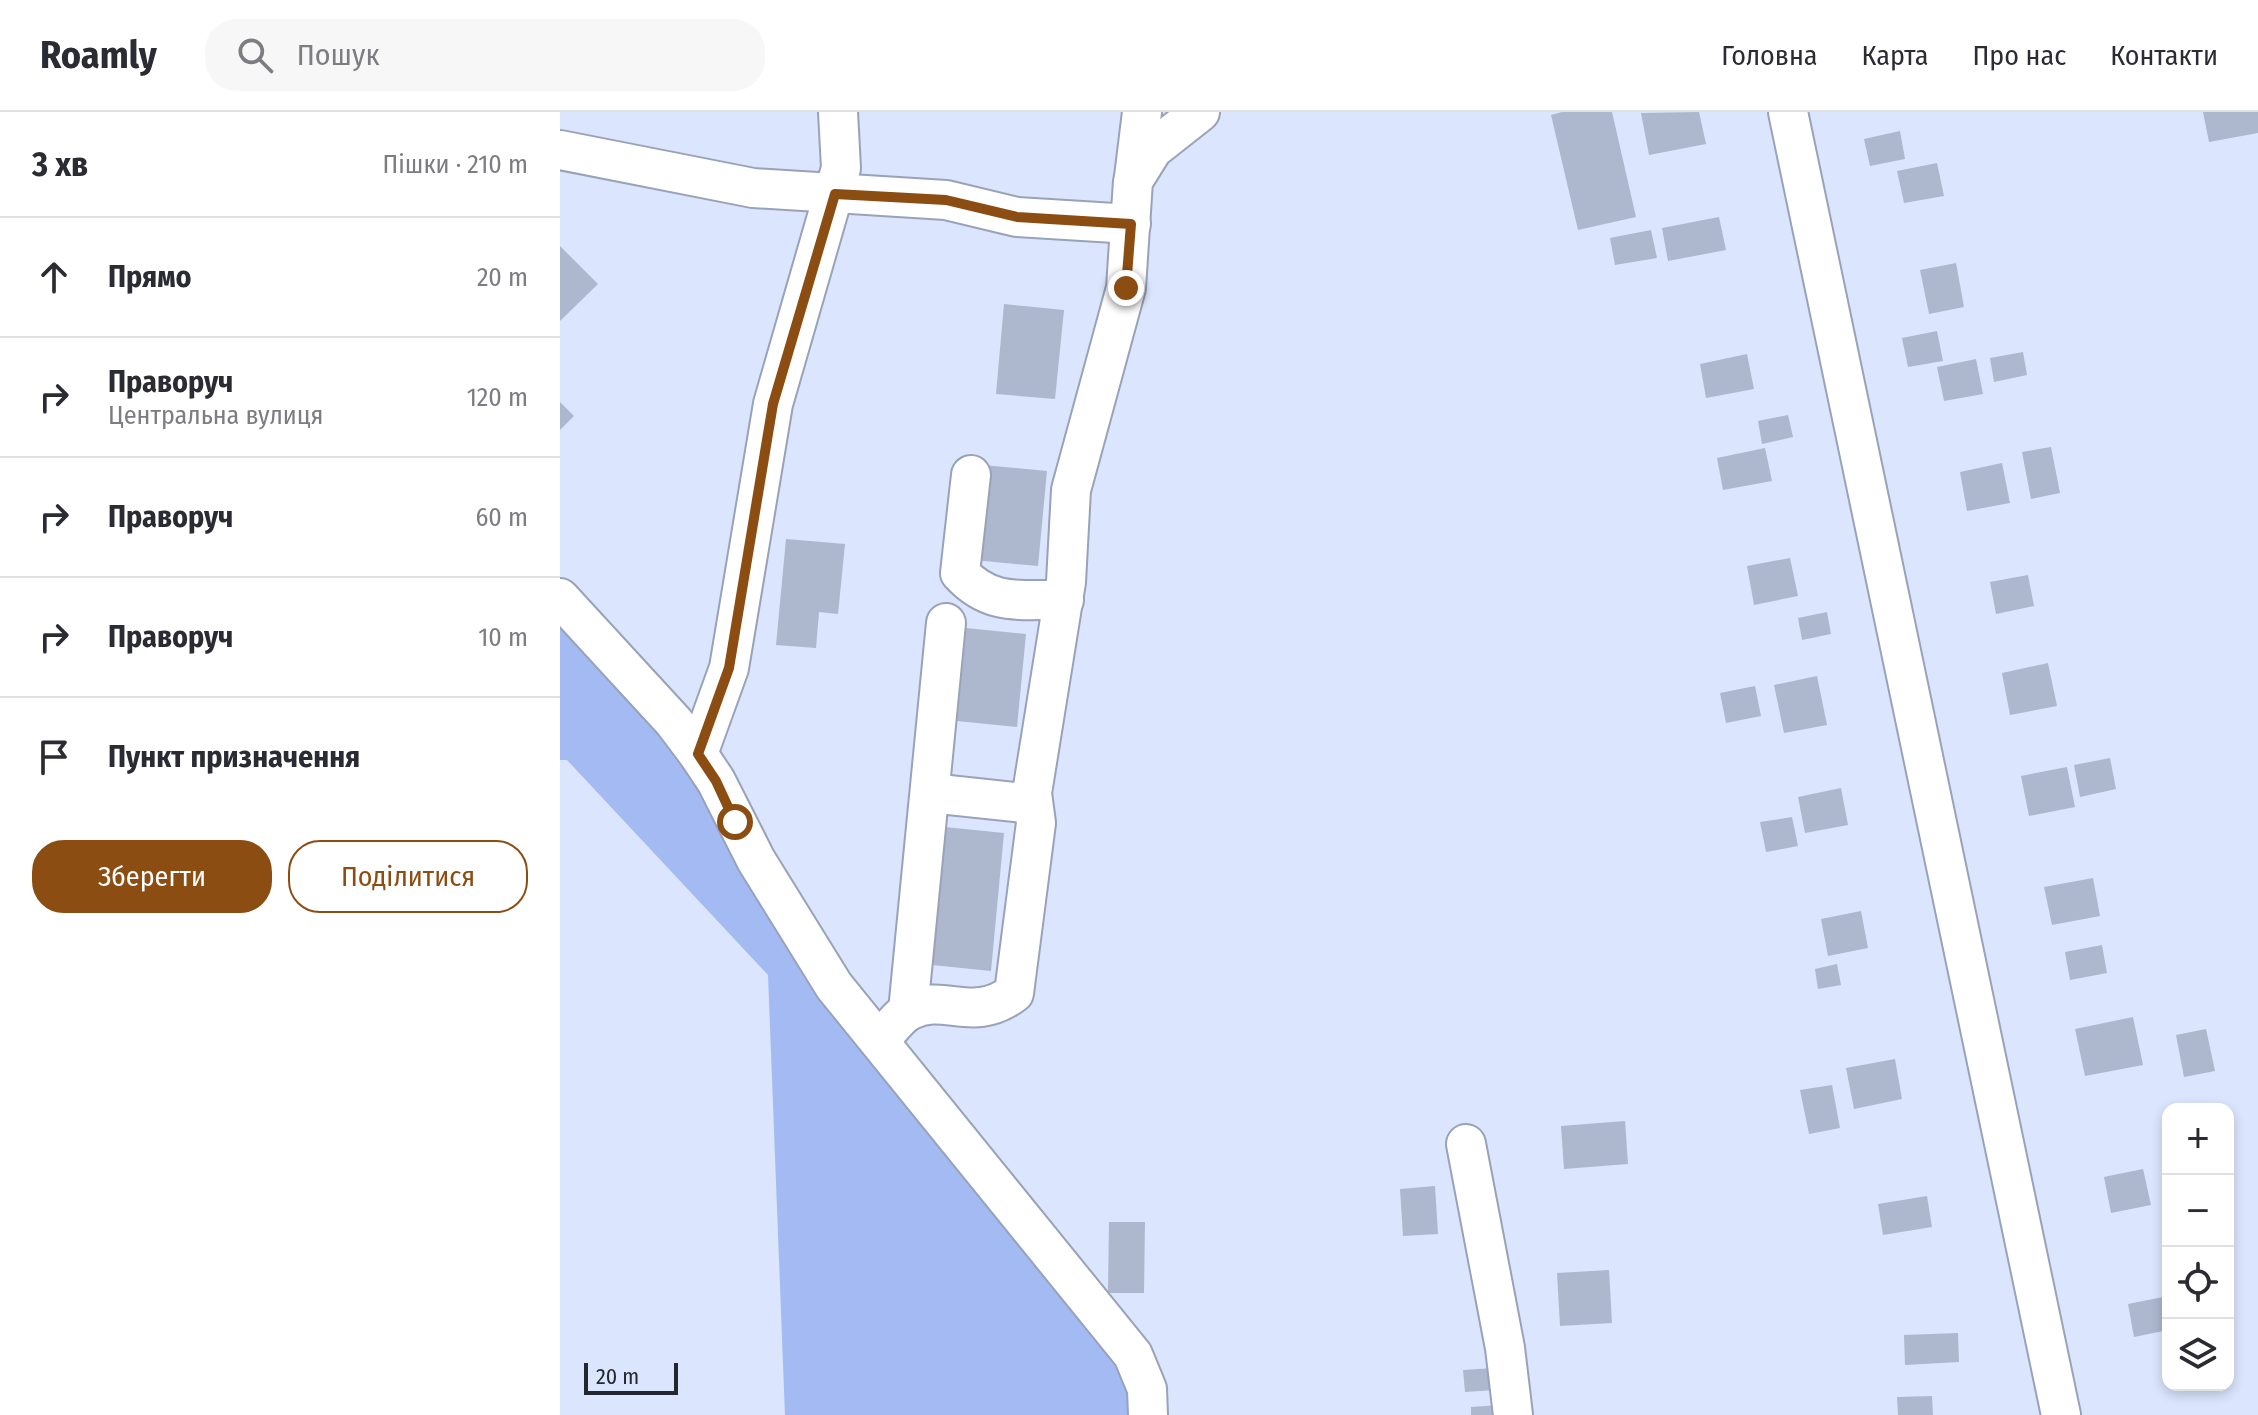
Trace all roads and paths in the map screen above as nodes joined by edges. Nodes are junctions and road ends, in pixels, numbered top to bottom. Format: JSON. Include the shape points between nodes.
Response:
{"nodes":[{"id":1,"x":838,"y":112,"type":"edge"},
{"id":2,"x":1142,"y":112,"type":"edge"},
{"id":3,"x":1200,"y":112,"type":"edge"},
{"id":4,"x":1788,"y":112,"type":"edge"},
{"id":5,"x":560,"y":150,"type":"edge"},
{"id":6,"x":1133,"y":181,"type":"junction"},
{"id":7,"x":835,"y":194,"type":"junction"},
{"id":8,"x":1131,"y":224,"type":"junction"},
{"id":9,"x":971,"y":475,"type":"dead end"},
{"id":10,"x":560,"y":598,"type":"edge"},
{"id":11,"x":1064,"y":600,"type":"junction"},
{"id":12,"x":946,"y":623,"type":"dead end"},
{"id":13,"x":698,"y":754,"type":"junction"},
{"id":14,"x":930,"y":793,"type":"junction"},
{"id":15,"x":1033,"y":804,"type":"junction"},
{"id":16,"x":908,"y":1011,"type":"junction"},
{"id":17,"x":880,"y":1040,"type":"junction"},
{"id":18,"x":1466,"y":1144,"type":"dead end"},
{"id":19,"x":1148,"y":1415,"type":"edge"},
{"id":20,"x":1513,"y":1415,"type":"edge"},
{"id":21,"x":2061,"y":1415,"type":"edge"}],
"edges":[{"from":1,"to":7,"type":"street","via":[[841,168]]},
{"from":2,"to":6,"type":"street"},
{"from":3,"to":6,"type":"street","via":[[1153,149]]},
{"from":4,"to":21,"type":"street"},
{"from":5,"to":7,"type":"street","via":[[753,188]]},
{"from":6,"to":8,"type":"street"},
{"from":7,"to":8,"type":"street","via":[[946,200],[1017,217]]},
{"from":7,"to":13,"type":"street","via":[[773,404],[729,668]]},
{"from":8,"to":11,"type":"street","via":[[1126,288],[1071,490]]},
{"from":9,"to":11,"type":"street","via":[[960,573],[976,591],[993,599]]},
{"from":10,"to":13,"type":"street"},
{"from":11,"to":15,"type":"street"},
{"from":12,"to":14,"type":"street"},
{"from":13,"to":17,"type":"street","via":[[834,986]]},
{"from":14,"to":15,"type":"street"},
{"from":14,"to":16,"type":"street"},
{"from":15,"to":16,"type":"street","via":[[1036,823],[1014,993],[981,1009],[921,1006]]},
{"from":16,"to":17,"type":"street"},
{"from":17,"to":19,"type":"street","via":[[1133,1355],[1147,1389]]},
{"from":18,"to":20,"type":"street"}]}
